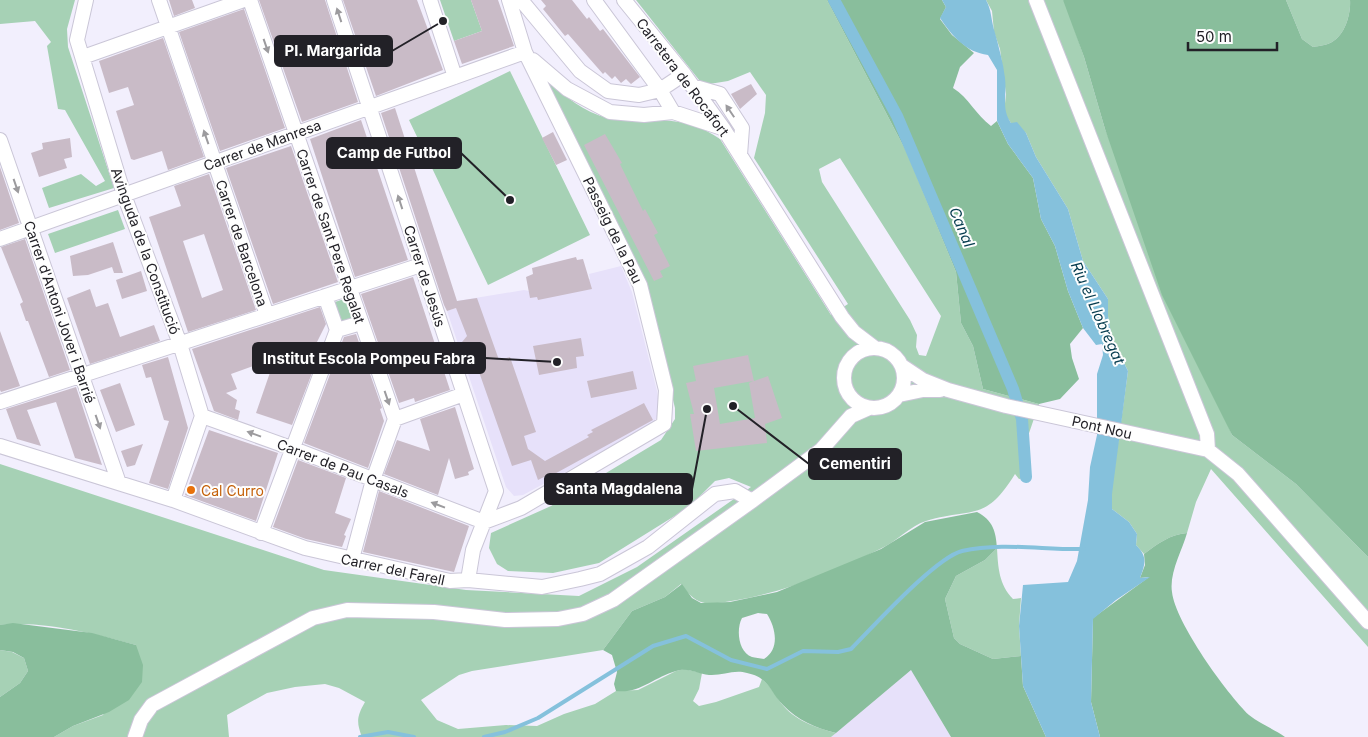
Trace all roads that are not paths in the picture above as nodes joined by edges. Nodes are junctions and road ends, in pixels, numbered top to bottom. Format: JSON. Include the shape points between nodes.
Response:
{"nodes":[{"id":1,"x":86,"y":0,"type":"edge"},
{"id":2,"x":159,"y":0,"type":"edge"},
{"id":3,"x":244,"y":0,"type":"edge"},
{"id":4,"x":250,"y":0,"type":"edge"},
{"id":5,"x":334,"y":0,"type":"edge"},
{"id":6,"x":430,"y":0,"type":"edge"},
{"id":7,"x":510,"y":0,"type":"edge"},
{"id":8,"x":521,"y":0,"type":"edge"},
{"id":9,"x":594,"y":0,"type":"edge"},
{"id":10,"x":624,"y":0,"type":"edge"},
{"id":11,"x":1036,"y":0,"type":"edge"},
{"id":12,"x":168,"y":28,"type":"junction"},
{"id":13,"x":525,"y":52,"type":"junction"},
{"id":14,"x":83,"y":57,"type":"junction"},
{"id":15,"x":684,"y":74,"type":"junction"},
{"id":16,"x":455,"y":77,"type":"junction"},
{"id":17,"x":660,"y":90,"type":"junction"},
{"id":18,"x":695,"y":90,"type":"junction"},
{"id":19,"x":369,"y":107,"type":"junction"},
{"id":20,"x":673,"y":112,"type":"junction"},
{"id":21,"x":723,"y":128,"type":"junction"},
{"id":22,"x":296,"y":134,"type":"junction"},
{"id":23,"x":0,"y":140,"type":"edge"},
{"id":24,"x":740,"y":155,"type":"junction"},
{"id":25,"x":215,"y":162,"type":"junction"},
{"id":26,"x":124,"y":195,"type":"junction"},
{"id":27,"x":30,"y":228,"type":"junction"},
{"id":28,"x":0,"y":239,"type":"edge"},
{"id":29,"x":421,"y":265,"type":"junction"},
{"id":30,"x":350,"y":288,"type":"junction"},
{"id":31,"x":325,"y":296,"type":"junction"},
{"id":32,"x":267,"y":315,"type":"junction"},
{"id":33,"x":842,"y":317,"type":"junction"},
{"id":34,"x":361,"y":323,"type":"junction"},
{"id":35,"x":337,"y":330,"type":"junction"},
{"id":36,"x":180,"y":344,"type":"junction"},
{"id":37,"x":875,"y":348,"type":"junction"},
{"id":38,"x":851,"y":359,"type":"junction"},
{"id":39,"x":902,"y":366,"type":"junction"},
{"id":40,"x":82,"y":376,"type":"junction"},
{"id":41,"x":846,"y":390,"type":"junction"},
{"id":42,"x":948,"y":390,"type":"junction"},
{"id":43,"x":464,"y":394,"type":"junction"},
{"id":44,"x":899,"y":395,"type":"junction"},
{"id":45,"x":0,"y":402,"type":"edge"},
{"id":46,"x":869,"y":408,"type":"junction"},
{"id":47,"x":202,"y":416,"type":"junction"},
{"id":48,"x":395,"y":419,"type":"junction"},
{"id":49,"x":839,"y":428,"type":"junction"},
{"id":50,"x":0,"y":434,"type":"edge"},
{"id":51,"x":2,"y":447,"type":"edge"},
{"id":52,"x":294,"y":449,"type":"junction"},
{"id":53,"x":1203,"y":449,"type":"junction"},
{"id":54,"x":373,"y":480,"type":"junction"},
{"id":55,"x":119,"y":483,"type":"junction"},
{"id":56,"x":173,"y":500,"type":"junction"},
{"id":57,"x":752,"y":501,"type":"junction"},
{"id":58,"x":484,"y":522,"type":"junction"},
{"id":59,"x":261,"y":533,"type":"junction"},
{"id":60,"x":352,"y":559,"type":"junction"},
{"id":61,"x":468,"y":580,"type":"junction"},
{"id":62,"x":1368,"y":622,"type":"edge"},
{"id":63,"x":135,"y":737,"type":"edge"}],
"edges":[{"from":1,"to":14,"type":"street","name":"Avinguda de la Constitució","via":[[77,40]]},
{"from":2,"to":12,"type":"street","name":"Carrer de Barcelona"},
{"from":3,"to":12,"type":"street"},
{"from":4,"to":22,"type":"street","name":"Carrer de Sant Pere Regalat","one_way":true},
{"from":19,"to":5,"type":"street","name":"Carrer de Jesús","one_way":true},
{"from":6,"to":16,"type":"street"},
{"from":7,"to":13,"type":"street"},
{"from":8,"to":17,"type":"street","via":[[580,71],[608,91],[639,95]]},
{"from":9,"to":17,"type":"street"},
{"from":10,"to":15,"type":"street","name":"Carretera de Rocafort"},
{"from":11,"to":53,"type":"street","via":[[1207,434]]},
{"from":12,"to":14,"type":"street"},
{"from":25,"to":12,"type":"street","name":"Carrer de Barcelona","one_way":true},
{"from":13,"to":16,"type":"street","name":"Carrer de Manresa"},
{"from":13,"to":20,"type":"street","via":[[567,89],[610,112],[644,115]]},
{"from":13,"to":58,"type":"street","name":"Passeig de la Pau","via":[[640,285],[666,390],[664,424],[521,508]]},
{"from":14,"to":26,"type":"street","name":"Avinguda de la Constitució"},
{"from":15,"to":17,"type":"street"},
{"from":15,"to":18,"type":"street","name":"Carretera de Rocafort"},
{"from":16,"to":19,"type":"street","name":"Carrer de Manresa"},
{"from":17,"to":20,"type":"street"},
{"from":18,"to":20,"type":"street","via":[[687,106]]},
{"from":18,"to":21,"type":"street","name":"Carretera de Rocafort"},
{"from":24,"to":18,"type":"street","one_way":true,"via":[[742,128],[720,94]]},
{"from":19,"to":22,"type":"street","name":"Carrer de Manresa"},
{"from":29,"to":19,"type":"street","name":"Carrer de Jesús","one_way":true},
{"from":20,"to":21,"type":"street"},
{"from":21,"to":24,"type":"street","name":"Carretera de Rocafort"},
{"from":22,"to":25,"type":"street","name":"Carrer de Manresa"},
{"from":22,"to":30,"type":"street","name":"Carrer de Sant Pere Regalat"},
{"from":23,"to":27,"type":"street","name":"Carrer d'Antoni Jover i Barrié","one_way":true},
{"from":24,"to":33,"type":"street","name":"Carretera de Rocafort"},
{"from":25,"to":26,"type":"street","name":"Carrer de Manresa"},
{"from":25,"to":32,"type":"street","name":"Carrer de Barcelona"},
{"from":26,"to":27,"type":"street","name":"Carrer de Manresa"},
{"from":26,"to":36,"type":"street","name":"Avinguda de la Constitució"},
{"from":27,"to":28,"type":"street","name":"Carrer de Manresa"},
{"from":27,"to":40,"type":"street","name":"Carrer d'Antoni Jover i Barrié"},
{"from":29,"to":30,"type":"street"},
{"from":29,"to":43,"type":"street","name":"Carrer de Jesús"},
{"from":30,"to":31,"type":"street"},
{"from":30,"to":34,"type":"street","name":"Carrer de Sant Pere Regalat"},
{"from":31,"to":32,"type":"street"},
{"from":31,"to":35,"type":"street"},
{"from":32,"to":36,"type":"street"},
{"from":33,"to":37,"type":"street","via":[[854,332]]},
{"from":33,"to":38,"type":"street","via":[[849,334]]},
{"from":34,"to":35,"type":"street"},
{"from":34,"to":48,"type":"street","name":"Carrer de Sant Pere Regalat","one_way":true},
{"from":35,"to":52,"type":"street"},
{"from":36,"to":40,"type":"street"},
{"from":36,"to":47,"type":"street","name":"Avinguda de la Constitució"},
{"from":37,"to":38,"type":"street","via":[[864,350]]},
{"from":37,"to":39,"type":"street","via":[[891,353]]},
{"from":38,"to":41,"type":"street","via":[[844,374]]},
{"from":39,"to":42,"type":"street","via":[[923,380]]},
{"from":39,"to":44,"type":"street","via":[[904,378]]},
{"from":40,"to":45,"type":"street"},
{"from":40,"to":55,"type":"street","name":"Carrer d'Antoni Jover i Barrié","one_way":true},
{"from":41,"to":46,"type":"street","via":[[857,403]]},
{"from":41,"to":49,"type":"street","via":[[845,411]]},
{"from":42,"to":44,"type":"street","via":[[923,390]]},
{"from":42,"to":53,"type":"street","name":"Pont Nou","via":[[1006,406]]},
{"from":43,"to":48,"type":"street"},
{"from":43,"to":58,"type":"street","name":"Carrer de Jesús","via":[[496,491]]},
{"from":44,"to":46,"type":"street","via":[[884,406]]},
{"from":46,"to":49,"type":"street","via":[[852,416]]},
{"from":52,"to":47,"type":"street","name":"Carrer de Pau Casals","one_way":true},
{"from":47,"to":56,"type":"street"},
{"from":48,"to":54,"type":"street"},
{"from":49,"to":57,"type":"street","via":[[821,450]]},
{"from":50,"to":51,"type":"street"},
{"from":51,"to":55,"type":"street"},
{"from":52,"to":54,"type":"street","name":"Carrer de Pau Casals"},
{"from":52,"to":59,"type":"street"},
{"from":53,"to":62,"type":"street","via":[[1238,474]]},
{"from":58,"to":54,"type":"street","name":"Carrer de Pau Casals","one_way":true},
{"from":54,"to":60,"type":"street"},
{"from":55,"to":56,"type":"street"},
{"from":56,"to":59,"type":"street"},
{"from":57,"to":61,"type":"street","name":"Carrer del Farell","via":[[735,491],[715,494],[648,547],[619,565],[587,578],[542,587]]},
{"from":57,"to":63,"type":"street","via":[[613,600],[584,614],[558,619],[505,620],[434,612],[347,610],[313,618],[152,705],[141,720]]},
{"from":58,"to":61,"type":"street","name":"Carrer de Jesús","via":[[472,550]]},
{"from":59,"to":60,"type":"street","name":"Carrer del Farell"},
{"from":60,"to":61,"type":"street","name":"Carrer del Farell","via":[[450,582]]}]}
